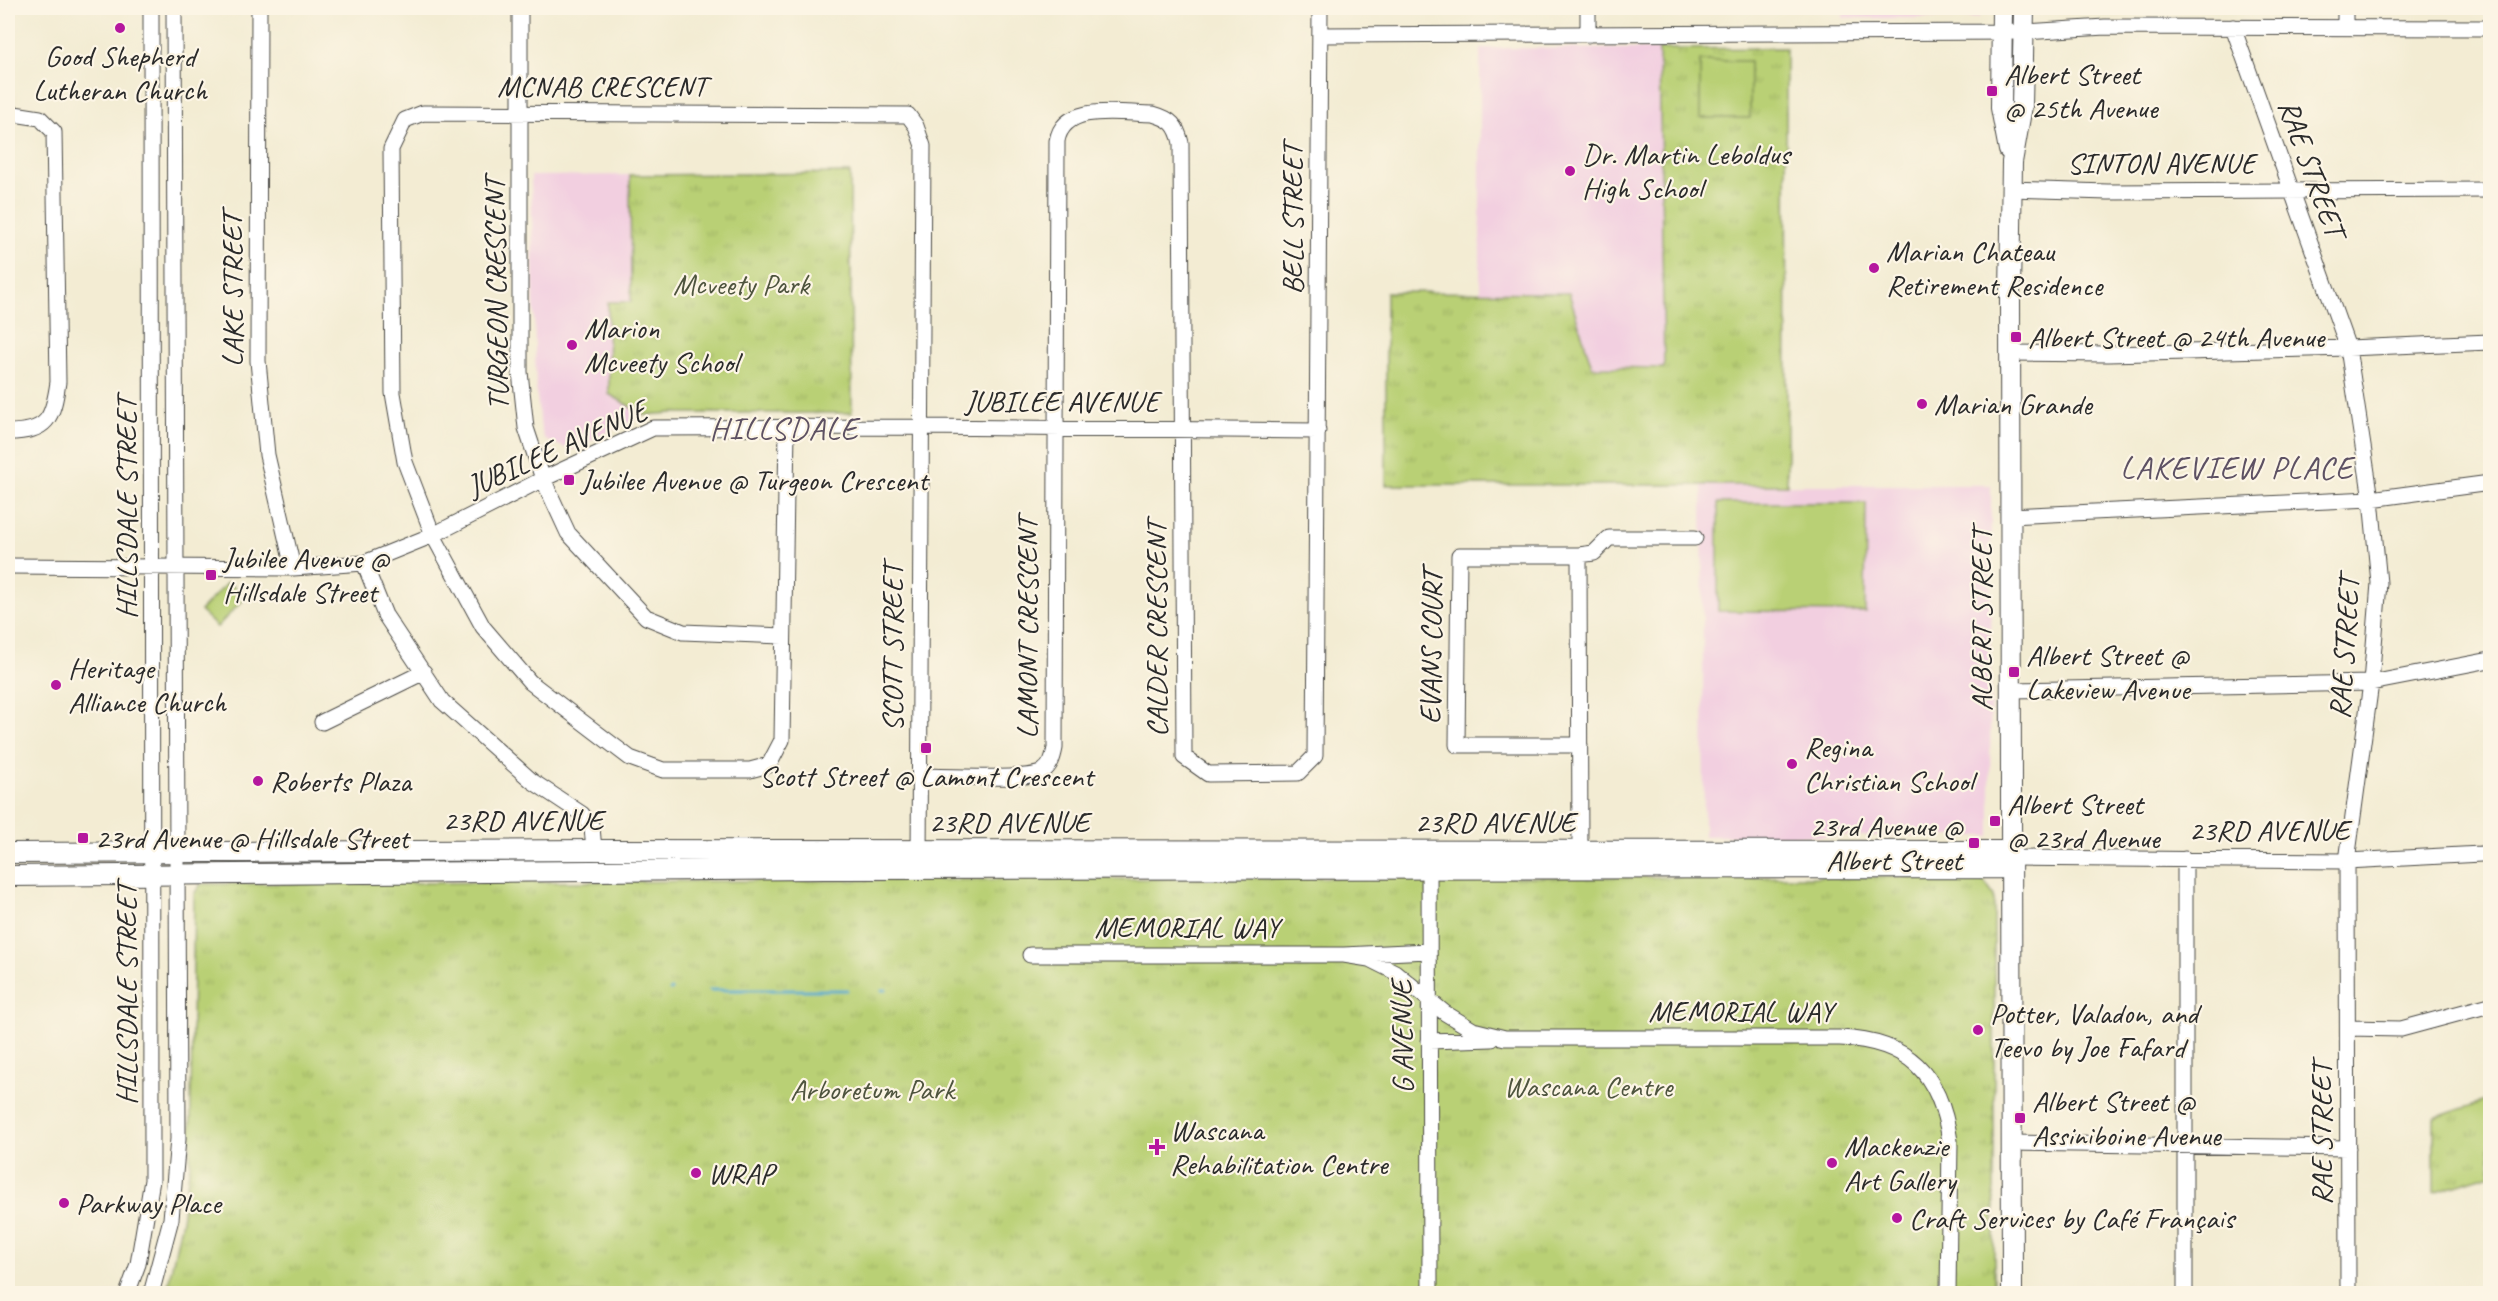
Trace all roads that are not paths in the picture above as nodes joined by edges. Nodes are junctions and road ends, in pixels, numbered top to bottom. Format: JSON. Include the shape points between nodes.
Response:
{"nodes":[{"id":1,"x":151,"y":8,"type":"edge"},
{"id":2,"x":174,"y":8,"type":"edge"},
{"id":3,"x":259,"y":8,"type":"edge"},
{"id":4,"x":520,"y":8,"type":"edge"},
{"id":5,"x":1320,"y":8,"type":"edge"},
{"id":6,"x":1588,"y":8,"type":"edge"},
{"id":7,"x":2002,"y":8,"type":"edge"},
{"id":8,"x":2024,"y":8,"type":"edge"},
{"id":9,"x":2345,"y":8,"type":"edge"},
{"id":10,"x":2233,"y":27,"type":"junction"},
{"id":11,"x":2345,"y":27,"type":"junction"},
{"id":12,"x":2490,"y":28,"type":"edge"},
{"id":13,"x":2002,"y":32,"type":"junction"},
{"id":14,"x":2024,"y":32,"type":"junction"},
{"id":15,"x":1320,"y":35,"type":"junction"},
{"id":16,"x":1588,"y":35,"type":"junction"},
{"id":17,"x":8,"y":113,"type":"edge"},
{"id":18,"x":519,"y":113,"type":"junction"},
{"id":19,"x":2012,"y":162,"type":"junction"},
{"id":20,"x":2012,"y":189,"type":"junction"},
{"id":21,"x":2292,"y":190,"type":"junction"},
{"id":22,"x":2490,"y":190,"type":"edge"},
{"id":23,"x":2490,"y":342,"type":"edge"},
{"id":24,"x":2348,"y":348,"type":"junction"},
{"id":25,"x":2010,"y":353,"type":"junction"},
{"id":26,"x":920,"y":427,"type":"junction"},
{"id":27,"x":787,"y":428,"type":"junction"},
{"id":28,"x":1054,"y":428,"type":"junction"},
{"id":29,"x":1182,"y":428,"type":"junction"},
{"id":30,"x":1318,"y":431,"type":"junction"},
{"id":31,"x":8,"y":432,"type":"edge"},
{"id":32,"x":543,"y":479,"type":"junction"},
{"id":33,"x":2490,"y":483,"type":"edge"},
{"id":34,"x":2371,"y":499,"type":"junction"},
{"id":35,"x":2010,"y":516,"type":"junction"},
{"id":36,"x":433,"y":535,"type":"junction"},
{"id":37,"x":1695,"y":538,"type":"dead end"},
{"id":38,"x":1579,"y":555,"type":"junction"},
{"id":39,"x":364,"y":563,"type":"junction"},
{"id":40,"x":8,"y":566,"type":"edge"},
{"id":41,"x":152,"y":566,"type":"junction"},
{"id":42,"x":176,"y":567,"type":"junction"},
{"id":43,"x":293,"y":568,"type":"junction"},
{"id":44,"x":783,"y":636,"type":"junction"},
{"id":45,"x":2490,"y":660,"type":"edge"},
{"id":46,"x":424,"y":672,"type":"junction"},
{"id":47,"x":2371,"y":683,"type":"junction"},
{"id":48,"x":2012,"y":690,"type":"junction"},
{"id":49,"x":322,"y":722,"type":"dead end"},
{"id":50,"x":1580,"y":745,"type":"junction"},
{"id":51,"x":920,"y":776,"type":"junction"},
{"id":52,"x":594,"y":850,"type":"junction"},
{"id":53,"x":2490,"y":851,"type":"edge"},
{"id":54,"x":8,"y":853,"type":"edge"},
{"id":55,"x":153,"y":853,"type":"junction"},
{"id":56,"x":178,"y":853,"type":"junction"},
{"id":57,"x":2011,"y":859,"type":"junction"},
{"id":58,"x":2185,"y":859,"type":"junction"},
{"id":59,"x":1429,"y":860,"type":"junction"},
{"id":60,"x":1580,"y":860,"type":"junction"},
{"id":61,"x":919,"y":861,"type":"junction"},
{"id":62,"x":2348,"y":861,"type":"junction"},
{"id":63,"x":8,"y":876,"type":"edge"},
{"id":64,"x":153,"y":876,"type":"junction"},
{"id":65,"x":178,"y":876,"type":"junction"},
{"id":66,"x":1428,"y":951,"type":"junction"},
{"id":67,"x":1344,"y":954,"type":"junction"},
{"id":68,"x":1030,"y":955,"type":"dead end"},
{"id":69,"x":1429,"y":1000,"type":"junction"},
{"id":70,"x":2490,"y":1005,"type":"edge"},
{"id":71,"x":2348,"y":1028,"type":"junction"},
{"id":72,"x":1505,"y":1038,"type":"junction"},
{"id":73,"x":1429,"y":1041,"type":"junction"},
{"id":74,"x":2013,"y":1143,"type":"junction"},
{"id":75,"x":2183,"y":1144,"type":"junction"},
{"id":76,"x":2348,"y":1148,"type":"junction"},
{"id":77,"x":127,"y":1293,"type":"edge"},
{"id":78,"x":151,"y":1293,"type":"edge"},
{"id":79,"x":1430,"y":1293,"type":"edge"},
{"id":80,"x":1948,"y":1293,"type":"edge"},
{"id":81,"x":2012,"y":1293,"type":"edge"},
{"id":82,"x":2185,"y":1293,"type":"edge"},
{"id":83,"x":2348,"y":1293,"type":"edge"}],
"edges":[{"from":1,"to":41,"type":"street","name":"HILLSDALE STREET"},
{"from":2,"to":42,"type":"street","name":"HILLSDALE STREET"},
{"from":3,"to":43,"type":"street","name":"LAKE STREET","via":[[258,362],[267,455]]},
{"from":4,"to":18,"type":"street","name":"TURGEON CRESCENT"},
{"from":5,"to":15,"type":"street","name":"BELL STREET"},
{"from":6,"to":16,"type":"street"},
{"from":7,"to":13,"type":"main road","name":"ALBERT STREET"},
{"from":8,"to":14,"type":"main road","name":"ALBERT STREET"},
{"from":9,"to":11,"type":"street"},
{"from":10,"to":11,"type":"street"},
{"from":10,"to":14,"type":"street","via":[[2105,27]]},
{"from":10,"to":21,"type":"street","name":"RAE STREET"},
{"from":11,"to":12,"type":"street"},
{"from":13,"to":14,"type":"street"},
{"from":13,"to":16,"type":"street"},
{"from":13,"to":19,"type":"main road","name":"ALBERT STREET","via":[[2001,108]]},
{"from":14,"to":19,"type":"main road","name":"ALBERT STREET","via":[[2022,106]]},
{"from":15,"to":16,"type":"street"},
{"from":15,"to":30,"type":"street","name":"BELL STREET"},
{"from":17,"to":31,"type":"street","via":[[40,118],[54,132],[58,382],[53,413],[44,424]]},
{"from":18,"to":26,"type":"street","name":"MCNAB CRESCENT","via":[[908,115],[923,146]]},
{"from":18,"to":32,"type":"street","name":"TURGEON CRESCENT","via":[[520,372],[526,428]]},
{"from":18,"to":36,"type":"street","name":"MCNAB CRESCENT","via":[[423,113],[405,120],[391,149],[393,393],[405,462]]},
{"from":19,"to":20,"type":"main road","name":"ALBERT STREET"},
{"from":20,"to":21,"type":"street","name":"SINTON AVENUE"},
{"from":20,"to":25,"type":"main road","name":"ALBERT STREET"},
{"from":21,"to":22,"type":"street","name":"SINTON AVENUE"},
{"from":21,"to":24,"type":"street","name":"RAE STREET"},
{"from":23,"to":24,"type":"street"},
{"from":24,"to":25,"type":"street"},
{"from":24,"to":34,"type":"street","name":"RAE STREET"},
{"from":25,"to":35,"type":"main road","name":"ALBERT STREET"},
{"from":26,"to":27,"type":"street","name":"JUBILEE AVENUE"},
{"from":26,"to":28,"type":"street","name":"JUBILEE AVENUE"},
{"from":26,"to":51,"type":"street","name":"SCOTT STREET"},
{"from":27,"to":32,"type":"street","name":"JUBILEE AVENUE","via":[[653,428]]},
{"from":27,"to":44,"type":"street"},
{"from":28,"to":29,"type":"street","name":"JUBILEE AVENUE"},
{"from":28,"to":29,"type":"street","name":"LAMONT CRESCENT","via":[[1058,132],[1071,118],[1093,114],[1153,114],[1174,123],[1179,132]]},
{"from":28,"to":51,"type":"street","name":"LAMONT CRESCENT","via":[[1052,762],[1041,773],[1023,776]]},
{"from":29,"to":30,"type":"street","name":"JUBILEE AVENUE"},
{"from":29,"to":30,"type":"street","name":"CALDER CRESCENT","via":[[1184,757],[1208,774],[1298,773],[1315,756]]},
{"from":32,"to":36,"type":"street","name":"JUBILEE AVENUE"},
{"from":32,"to":44,"type":"street","name":"TURGEON CRESCENT","via":[[567,533],[646,617],[683,632]]},
{"from":33,"to":34,"type":"street"},
{"from":34,"to":35,"type":"street"},
{"from":34,"to":47,"type":"street","name":"RAE STREET","via":[[2379,583]]},
{"from":35,"to":48,"type":"main road","name":"ALBERT STREET"},
{"from":36,"to":39,"type":"street","name":"JUBILEE AVENUE"},
{"from":36,"to":44,"type":"street","name":"MCNAB CRESCENT","via":[[483,627],[530,682],[630,758],[663,770],[750,770],[769,765],[782,740]]},
{"from":37,"to":38,"type":"street","via":[[1610,538],[1593,553]]},
{"from":38,"to":50,"type":"street"},
{"from":38,"to":50,"type":"street","name":"EVANS COURT","via":[[1459,555],[1457,745]]},
{"from":39,"to":43,"type":"street","name":"JUBILEE AVENUE"},
{"from":39,"to":46,"type":"street","via":[[385,615]]},
{"from":40,"to":41,"type":"street","name":"JUBILEE AVENUE"},
{"from":41,"to":42,"type":"street","name":"JUBILEE AVENUE"},
{"from":41,"to":55,"type":"street","name":"HILLSDALE STREET"},
{"from":42,"to":43,"type":"street","name":"JUBILEE AVENUE"},
{"from":42,"to":56,"type":"street","name":"HILLSDALE STREET"},
{"from":45,"to":47,"type":"street"},
{"from":46,"to":49,"type":"street"},
{"from":46,"to":52,"type":"street","via":[[442,700],[465,722],[532,782],[582,814],[592,827]]},
{"from":47,"to":48,"type":"street"},
{"from":47,"to":62,"type":"street","name":"RAE STREET"},
{"from":48,"to":57,"type":"main road","name":"ALBERT STREET"},
{"from":50,"to":60,"type":"street"},
{"from":51,"to":61,"type":"street","name":"SCOTT STREET"},
{"from":52,"to":56,"type":"main road","name":"23RD AVENUE"},
{"from":52,"to":61,"type":"main road","name":"23RD AVENUE"},
{"from":53,"to":62,"type":"street","name":"23RD AVENUE"},
{"from":54,"to":55,"type":"main road","name":"23RD AVENUE"},
{"from":55,"to":56,"type":"main road","name":"23RD AVENUE"},
{"from":55,"to":64,"type":"street","name":"HILLSDALE STREET"},
{"from":56,"to":65,"type":"street","name":"HILLSDALE STREET"},
{"from":57,"to":58,"type":"street","name":"23RD AVENUE"},
{"from":57,"to":60,"type":"main road","name":"23RD AVENUE"},
{"from":57,"to":74,"type":"main road","name":"ALBERT STREET"},
{"from":58,"to":62,"type":"street","name":"23RD AVENUE"},
{"from":58,"to":75,"type":"street"},
{"from":59,"to":60,"type":"main road","name":"23RD AVENUE"},
{"from":59,"to":61,"type":"main road","name":"23RD AVENUE"},
{"from":59,"to":66,"type":"street","name":"G AVENUE"},
{"from":61,"to":65,"type":"main road","name":"23RD AVENUE"},
{"from":62,"to":71,"type":"street","name":"RAE STREET"},
{"from":63,"to":64,"type":"main road","name":"23RD AVENUE"},
{"from":64,"to":65,"type":"main road","name":"23RD AVENUE"},
{"from":64,"to":77,"type":"street","name":"HILLSDALE STREET","via":[[152,1180],[138,1264]]},
{"from":65,"to":78,"type":"street","name":"HILLSDALE STREET","via":[[176,1176],[168,1230]]},
{"from":66,"to":67,"type":"street","name":"MEMORIAL WAY"},
{"from":66,"to":69,"type":"street","name":"G AVENUE"},
{"from":67,"to":68,"type":"street","name":"MEMORIAL WAY"},
{"from":67,"to":69,"type":"street","name":"MEMORIAL WAY","via":[[1369,959],[1395,972]]},
{"from":69,"to":72,"type":"street","name":"MEMORIAL WAY","via":[[1473,1030]]},
{"from":69,"to":73,"type":"street","name":"G AVENUE"},
{"from":70,"to":71,"type":"street","via":[[2401,1029]]},
{"from":71,"to":76,"type":"street","name":"RAE STREET"},
{"from":72,"to":73,"type":"street"},
{"from":72,"to":80,"type":"street","name":"MEMORIAL WAY","via":[[1840,1038],[1872,1041],[1904,1054],[1937,1089],[1947,1118]]},
{"from":73,"to":79,"type":"street","name":"G AVENUE"},
{"from":74,"to":75,"type":"street"},
{"from":74,"to":81,"type":"main road","name":"ALBERT STREET"},
{"from":75,"to":76,"type":"street"},
{"from":75,"to":82,"type":"street"},
{"from":76,"to":83,"type":"street","name":"RAE STREET"}]}
